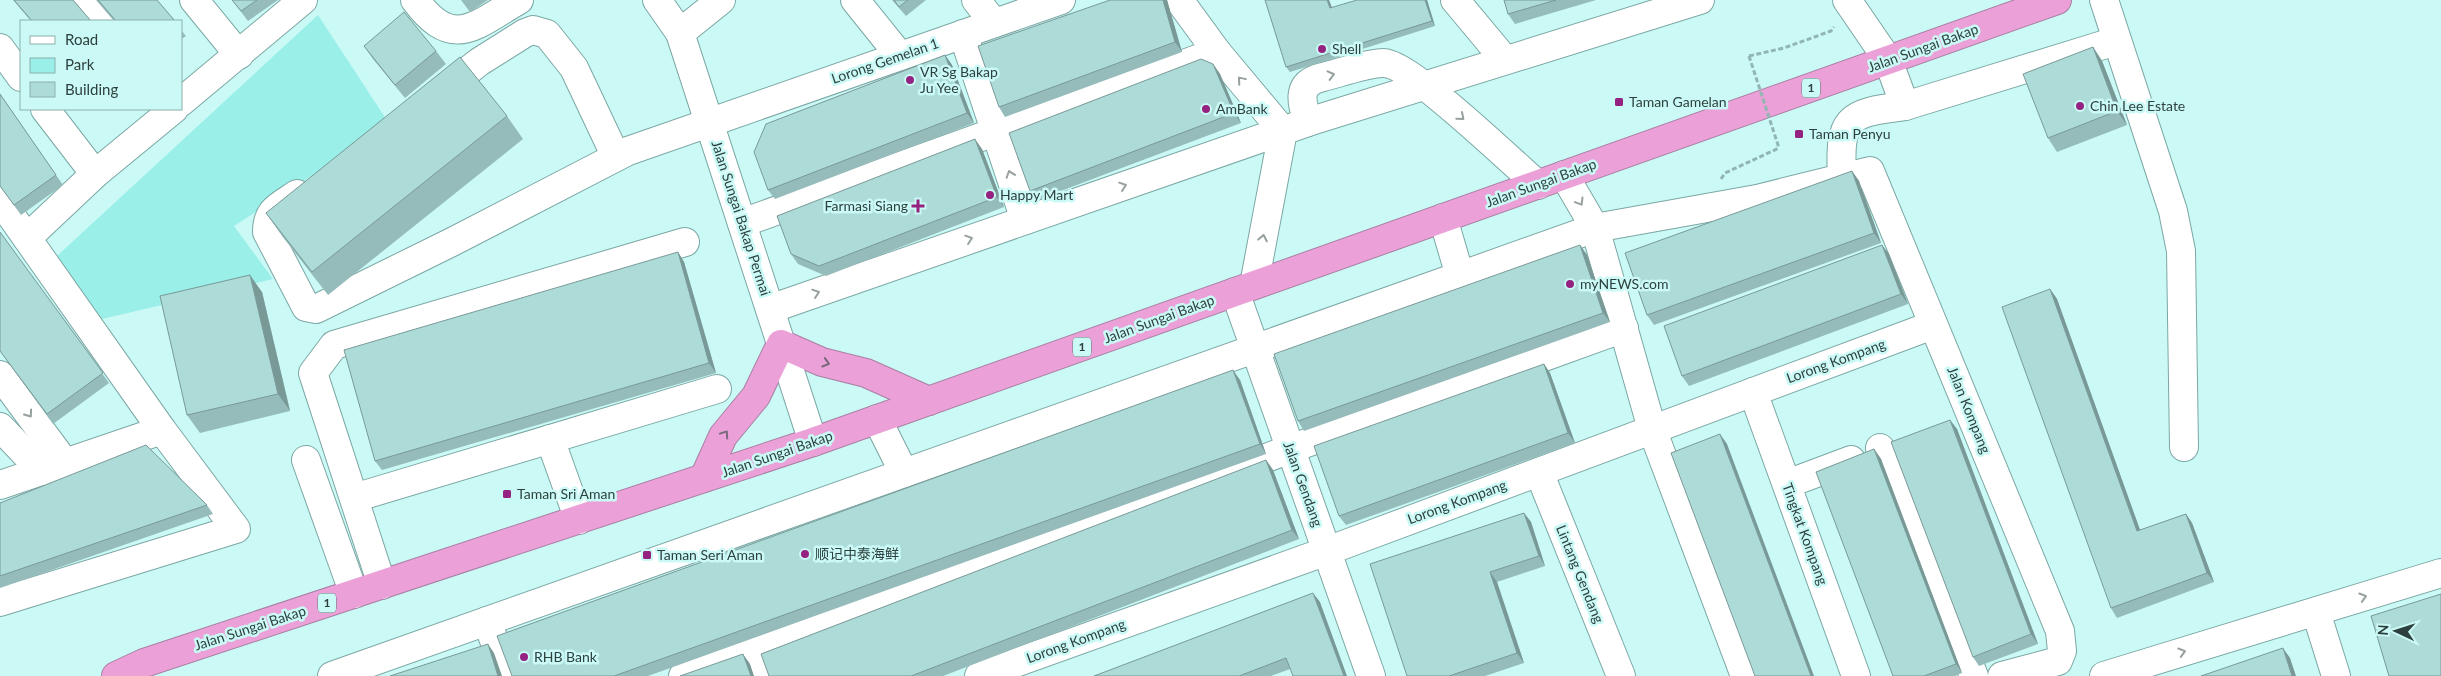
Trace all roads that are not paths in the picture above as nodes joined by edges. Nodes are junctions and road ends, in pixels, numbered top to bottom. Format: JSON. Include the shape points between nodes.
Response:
{"nodes":[{"id":1,"x":85,"y":0,"type":"edge"},
{"id":2,"x":194,"y":0,"type":"edge"},
{"id":3,"x":304,"y":0,"type":"edge"},
{"id":4,"x":415,"y":0,"type":"edge"},
{"id":5,"x":519,"y":0,"type":"edge"},
{"id":6,"x":657,"y":0,"type":"edge"},
{"id":7,"x":721,"y":0,"type":"edge"},
{"id":8,"x":855,"y":0,"type":"edge"},
{"id":9,"x":976,"y":0,"type":"edge"},
{"id":10,"x":1061,"y":0,"type":"edge"},
{"id":11,"x":1179,"y":0,"type":"edge"},
{"id":12,"x":1455,"y":0,"type":"edge"},
{"id":13,"x":1700,"y":0,"type":"edge"},
{"id":14,"x":2057,"y":0,"type":"edge"},
{"id":15,"x":1848,"y":1,"type":"edge"},
{"id":16,"x":101,"y":20,"type":"edge"},
{"id":17,"x":2111,"y":22,"type":"edge"},
{"id":18,"x":994,"y":23,"type":"junction"},
{"id":19,"x":680,"y":32,"type":"junction"},
{"id":20,"x":963,"y":34,"type":"junction"},
{"id":21,"x":0,"y":48,"type":"edge"},
{"id":22,"x":1217,"y":52,"type":"junction"},
{"id":23,"x":239,"y":54,"type":"junction"},
{"id":24,"x":900,"y":56,"type":"junction"},
{"id":25,"x":1505,"y":60,"type":"junction"},
{"id":26,"x":1888,"y":60,"type":"junction"},
{"id":27,"x":20,"y":76,"type":"edge"},
{"id":28,"x":1424,"y":85,"type":"junction"},
{"id":29,"x":182,"y":101,"type":"edge"},
{"id":30,"x":1905,"y":106,"type":"junction"},
{"id":31,"x":422,"y":108,"type":"edge"},
{"id":32,"x":46,"y":110,"type":"edge"},
{"id":33,"x":172,"y":110,"type":"edge"},
{"id":34,"x":709,"y":122,"type":"junction"},
{"id":35,"x":1296,"y":126,"type":"junction"},
{"id":36,"x":996,"y":132,"type":"junction"},
{"id":37,"x":616,"y":157,"type":"junction"},
{"id":38,"x":95,"y":174,"type":"junction"},
{"id":39,"x":1564,"y":175,"type":"junction"},
{"id":40,"x":1842,"y":179,"type":"junction"},
{"id":41,"x":319,"y":180,"type":"edge"},
{"id":42,"x":1538,"y":184,"type":"junction"},
{"id":43,"x":0,"y":200,"type":"edge"},
{"id":44,"x":1444,"y":218,"type":"junction"},
{"id":45,"x":1025,"y":220,"type":"junction"},
{"id":46,"x":742,"y":223,"type":"junction"},
{"id":47,"x":1595,"y":228,"type":"junction"},
{"id":48,"x":27,"y":238,"type":"junction"},
{"id":49,"x":685,"y":242,"type":"dead end"},
{"id":50,"x":1900,"y":243,"type":"junction"},
{"id":51,"x":1872,"y":253,"type":"edge"},
{"id":52,"x":1460,"y":276,"type":"junction"},
{"id":53,"x":1244,"y":289,"type":"junction"},
{"id":54,"x":770,"y":309,"type":"junction"},
{"id":55,"x":1933,"y":324,"type":"junction"},
{"id":56,"x":1624,"y":328,"type":"junction"},
{"id":57,"x":782,"y":344,"type":"junction"},
{"id":58,"x":1255,"y":349,"type":"junction"},
{"id":59,"x":0,"y":375,"type":"edge"},
{"id":60,"x":718,"y":389,"type":"dead end"},
{"id":61,"x":1753,"y":392,"type":"junction"},
{"id":62,"x":929,"y":401,"type":"junction"},
{"id":63,"x":1970,"y":413,"type":"junction"},
{"id":64,"x":877,"y":419,"type":"junction"},
{"id":65,"x":1943,"y":424,"type":"edge"},
{"id":66,"x":0,"y":427,"type":"edge"},
{"id":67,"x":162,"y":430,"type":"junction"},
{"id":68,"x":1652,"y":430,"type":"junction"},
{"id":69,"x":1907,"y":438,"type":"edge"},
{"id":70,"x":550,"y":439,"type":"junction"},
{"id":71,"x":813,"y":442,"type":"junction"},
{"id":72,"x":2184,"y":447,"type":"dead end"},
{"id":73,"x":1880,"y":448,"type":"junction"},
{"id":74,"x":1290,"y":449,"type":"junction"},
{"id":75,"x":306,"y":460,"type":"dead end"},
{"id":76,"x":53,"y":467,"type":"junction"},
{"id":77,"x":1539,"y":472,"type":"junction"},
{"id":78,"x":904,"y":473,"type":"junction"},
{"id":79,"x":704,"y":478,"type":"junction"},
{"id":80,"x":1787,"y":484,"type":"junction"},
{"id":81,"x":0,"y":486,"type":"edge"},
{"id":82,"x":354,"y":498,"type":"junction"},
{"id":83,"x":579,"y":520,"type":"junction"},
{"id":84,"x":1327,"y":551,"type":"junction"},
{"id":85,"x":2441,"y":573,"type":"edge"},
{"id":86,"x":382,"y":584,"type":"junction"},
{"id":87,"x":354,"y":594,"type":"junction"},
{"id":88,"x":0,"y":602,"type":"edge"},
{"id":89,"x":2316,"y":612,"type":"junction"},
{"id":90,"x":487,"y":621,"type":"junction"},
{"id":91,"x":738,"y":626,"type":"edge"},
{"id":92,"x":758,"y":661,"type":"edge"},
{"id":93,"x":147,"y":669,"type":"edge"},
{"id":94,"x":2137,"y":671,"type":"edge"},
{"id":95,"x":1613,"y":674,"type":"edge"},
{"id":96,"x":116,"y":676,"type":"edge"},
{"id":97,"x":332,"y":676,"type":"edge"},
{"id":98,"x":507,"y":676,"type":"edge"},
{"id":99,"x":683,"y":676,"type":"edge"},
{"id":100,"x":979,"y":676,"type":"edge"},
{"id":101,"x":1371,"y":676,"type":"edge"},
{"id":102,"x":1745,"y":676,"type":"edge"},
{"id":103,"x":1856,"y":676,"type":"edge"},
{"id":104,"x":1974,"y":676,"type":"edge"},
{"id":105,"x":2002,"y":676,"type":"edge"},
{"id":106,"x":2104,"y":676,"type":"edge"},
{"id":107,"x":2336,"y":676,"type":"edge"}],
"edges":[{"from":1,"to":16,"type":"street"},
{"from":2,"to":23,"type":"street"},
{"from":3,"to":23,"type":"street"},
{"from":4,"to":5,"type":"street","via":[[425,14],[447,30],[469,28]]},
{"from":6,"to":19,"type":"street","name":"Jalan Sungai Bakap Permai"},
{"from":7,"to":19,"type":"street"},
{"from":8,"to":24,"type":"street"},
{"from":9,"to":18,"type":"street"},
{"from":10,"to":18,"type":"street","name":"Lorong Gemelan 1"},
{"from":11,"to":22,"type":"street"},
{"from":12,"to":25,"type":"street"},
{"from":13,"to":25,"type":"street"},
{"from":14,"to":26,"type":"highway","name":"Jalan Sungai Bakap","number":"1"},
{"from":15,"to":26,"type":"street"},
{"from":17,"to":30,"type":"street"},
{"from":17,"to":72,"type":"street","via":[[2173,210],[2181,251]]},
{"from":18,"to":20,"type":"street","name":"Lorong Gemelan 1"},
{"from":19,"to":34,"type":"street","name":"Jalan Sungai Bakap Permai"},
{"from":20,"to":24,"type":"street","name":"Lorong Gemelan 1"},
{"from":20,"to":36,"type":"street"},
{"from":21,"to":27,"type":"street"},
{"from":35,"to":22,"type":"street","one_way":true},
{"from":22,"to":36,"type":"street"},
{"from":23,"to":29,"type":"street"},
{"from":24,"to":34,"type":"street","name":"Lorong Gemelan 1"},
{"from":25,"to":28,"type":"street"},
{"from":26,"to":30,"type":"street"},
{"from":26,"to":39,"type":"highway","name":"Jalan Sungai Bakap","number":"1"},
{"from":28,"to":35,"type":"street"},
{"from":35,"to":28,"type":"street","one_way":true,"via":[[1304,89],[1314,79],[1383,62],[1402,69]]},
{"from":28,"to":42,"type":"street","one_way":true},
{"from":30,"to":40,"type":"street","via":[[1874,110],[1850,120],[1844,128],[1842,141]]},
{"from":31,"to":37,"type":"street","via":[[479,62],[533,30],[547,34],[574,68]]},
{"from":32,"to":38,"type":"street"},
{"from":33,"to":38,"type":"street"},
{"from":34,"to":37,"type":"street","name":"Lorong Gemelan 1"},
{"from":34,"to":46,"type":"street","name":"Jalan Sungai Bakap Permai"},
{"from":45,"to":35,"type":"street","one_way":true},
{"from":53,"to":35,"type":"street","one_way":true},
{"from":45,"to":36,"type":"street","one_way":true},
{"from":36,"to":46,"type":"street"},
{"from":37,"to":41,"type":"street","name":"Lorong Gemelan 1","via":[[316,309],[306,307],[270,240],[267,220],[270,212]]},
{"from":38,"to":48,"type":"street"},
{"from":39,"to":42,"type":"highway","name":"Jalan Sungai Bakap","number":"1"},
{"from":39,"to":47,"type":"street","one_way":true},
{"from":40,"to":47,"type":"street","via":[[1757,200]]},
{"from":40,"to":50,"type":"street","name":"Jalan Kompang","via":[[1870,170]]},
{"from":42,"to":44,"type":"highway","name":"Jalan Sungai Bakap","number":"1"},
{"from":43,"to":48,"type":"street"},
{"from":44,"to":52,"type":"street"},
{"from":44,"to":53,"type":"highway","name":"Jalan Sungai Bakap","number":"1"},
{"from":54,"to":45,"type":"street","one_way":true},
{"from":46,"to":54,"type":"street","name":"Jalan Sungai Bakap Permai"},
{"from":47,"to":52,"type":"street"},
{"from":47,"to":56,"type":"street"},
{"from":48,"to":67,"type":"street"},
{"from":49,"to":82,"type":"street","via":[[334,345],[313,373]]},
{"from":50,"to":51,"type":"street"},
{"from":50,"to":55,"type":"street","name":"Jalan Kompang"},
{"from":52,"to":58,"type":"street"},
{"from":53,"to":58,"type":"street","name":"Jalan Gendang"},
{"from":53,"to":62,"type":"highway","name":"Jalan Sungai Bakap","number":"1"},
{"from":54,"to":57,"type":"street","name":"Jalan Sungai Bakap Permai"},
{"from":55,"to":61,"type":"street","name":"Lorong Kompang"},
{"from":55,"to":63,"type":"street","name":"Jalan Kompang"},
{"from":56,"to":68,"type":"street"},
{"from":56,"to":74,"type":"street"},
{"from":57,"to":62,"type":"highway","one_way":true,"via":[[822,362],[866,373]]},
{"from":57,"to":71,"type":"street","name":"Jalan Sungai Bakap Permai"},
{"from":79,"to":57,"type":"highway","one_way":true,"via":[[723,436],[756,396]]},
{"from":58,"to":74,"type":"street","name":"Jalan Gendang"},
{"from":58,"to":78,"type":"street"},
{"from":59,"to":76,"type":"street","one_way":true},
{"from":60,"to":70,"type":"street"},
{"from":61,"to":68,"type":"street","name":"Lorong Kompang"},
{"from":61,"to":80,"type":"street","name":"Tingkat Kompang"},
{"from":62,"to":64,"type":"highway","name":"Jalan Sungai Bakap","number":"1"},
{"from":63,"to":65,"type":"street"},
{"from":63,"to":105,"type":"street","name":"Jalan Kompang","via":[[2060,631],[2062,651],[2058,661]]},
{"from":64,"to":71,"type":"highway","name":"Jalan Sungai Bakap","number":"1"},
{"from":64,"to":78,"type":"street"},
{"from":66,"to":76,"type":"street"},
{"from":67,"to":76,"type":"street"},
{"from":67,"to":88,"type":"street","via":[[236,529]]},
{"from":68,"to":77,"type":"street","name":"Lorong Kompang"},
{"from":68,"to":102,"type":"street"},
{"from":69,"to":73,"type":"street"},
{"from":70,"to":82,"type":"street"},
{"from":70,"to":83,"type":"street"},
{"from":71,"to":79,"type":"highway","name":"Jalan Sungai Bakap","number":"1"},
{"from":73,"to":80,"type":"street"},
{"from":73,"to":104,"type":"street"},
{"from":74,"to":84,"type":"street","name":"Jalan Gendang"},
{"from":74,"to":92,"type":"street"},
{"from":75,"to":87,"type":"street"},
{"from":76,"to":81,"type":"street"},
{"from":77,"to":84,"type":"street","name":"Lorong Kompang"},
{"from":77,"to":95,"type":"street","name":"Lintang Gendang"},
{"from":78,"to":90,"type":"street","via":[[714,551]]},
{"from":79,"to":83,"type":"highway","name":"Jalan Sungai Bakap","number":"1"},
{"from":80,"to":103,"type":"street","name":"Tingkat Kompang"},
{"from":82,"to":86,"type":"street"},
{"from":83,"to":86,"type":"highway","name":"Jalan Sungai Bakap","number":"1"},
{"from":84,"to":100,"type":"street","name":"Lorong Kompang"},
{"from":84,"to":101,"type":"street","name":"Jalan Gendang"},
{"from":89,"to":85,"type":"street","one_way":true},
{"from":86,"to":87,"type":"highway","name":"Jalan Sungai Bakap","number":"1"},
{"from":87,"to":93,"type":"highway","name":"Jalan Sungai Bakap","number":"1"},
{"from":94,"to":89,"type":"street","one_way":true},
{"from":89,"to":107,"type":"street"},
{"from":90,"to":97,"type":"street"},
{"from":90,"to":98,"type":"street"},
{"from":91,"to":92,"type":"street"},
{"from":92,"to":99,"type":"street"},
{"from":93,"to":96,"type":"highway","name":"Jalan Sungai Bakap","number":"1"},
{"from":94,"to":106,"type":"street"}]}
